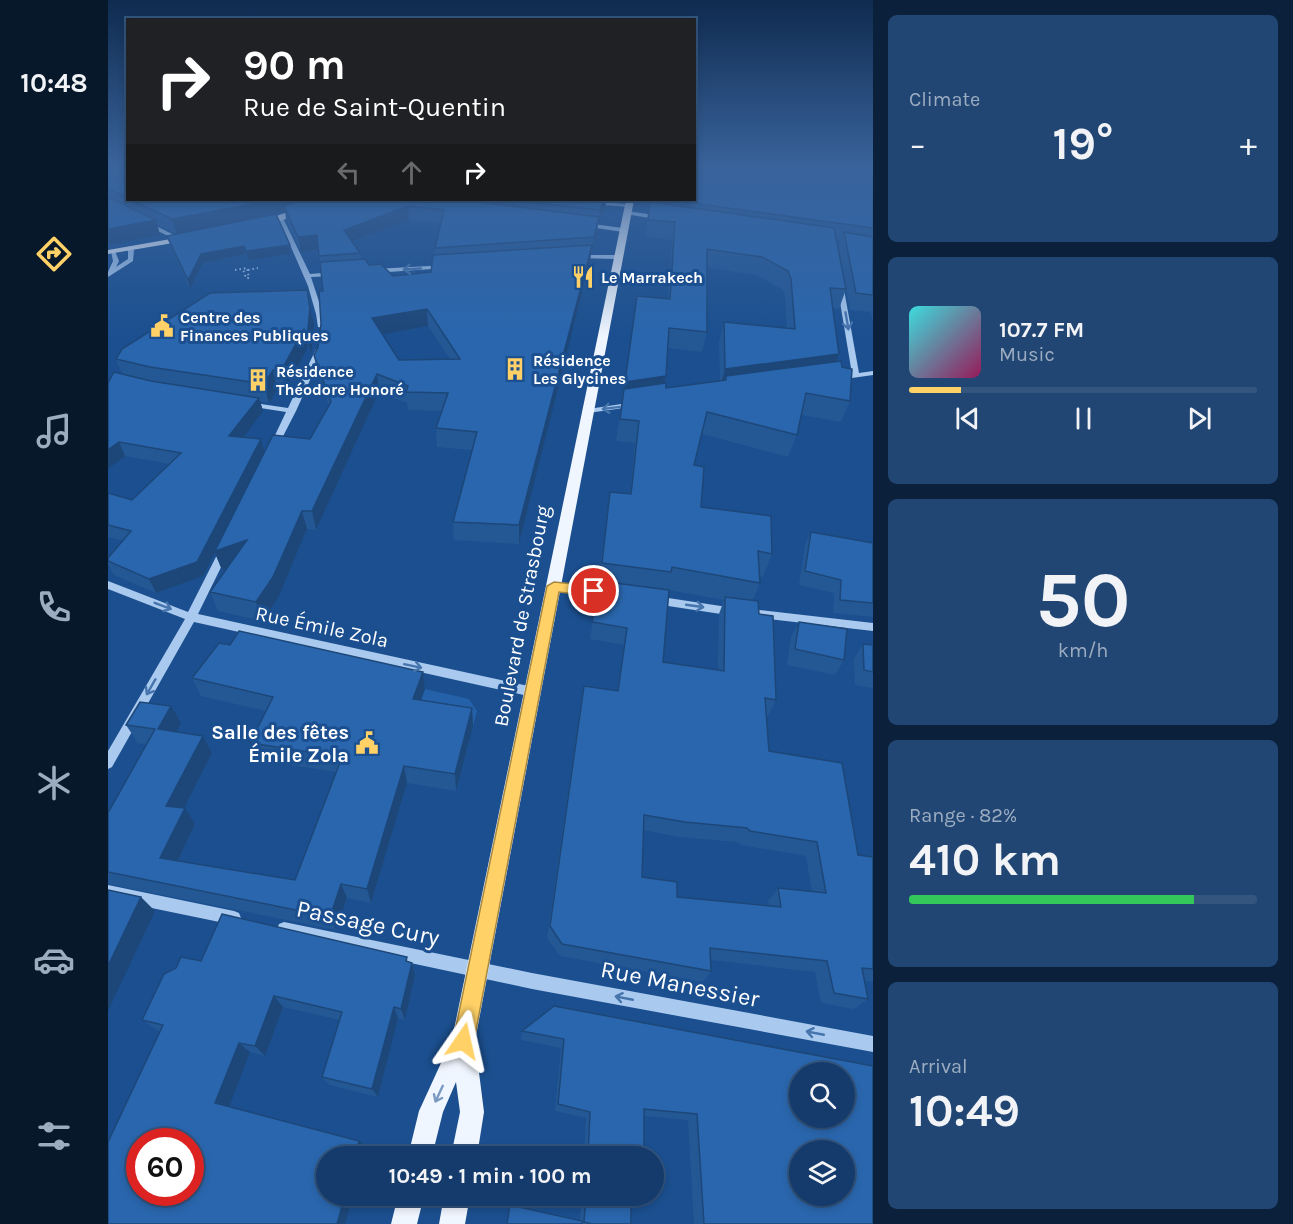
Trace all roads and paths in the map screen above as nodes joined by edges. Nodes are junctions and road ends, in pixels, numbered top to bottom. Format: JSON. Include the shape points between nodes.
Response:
{"nodes":[{"id":1,"x":144,"y":222,"type":"edge"},
{"id":2,"x":262,"y":222,"type":"edge"},
{"id":3,"x":282,"y":222,"type":"edge"},
{"id":4,"x":625,"y":222,"type":"edge"},
{"id":5,"x":250,"y":225,"type":"edge"},
{"id":6,"x":580,"y":225,"type":"edge"},
{"id":7,"x":623,"y":230,"type":"junction"},
{"id":8,"x":196,"y":236,"type":"edge"},
{"id":9,"x":180,"y":240,"type":"junction"},
{"id":10,"x":134,"y":249,"type":"junction"},
{"id":11,"x":111,"y":255,"type":"edge"},
{"id":12,"x":617,"y":257,"type":"junction"},
{"id":13,"x":570,"y":258,"type":"edge"},
{"id":14,"x":450,"y":266,"type":"edge"},
{"id":15,"x":258,"y":268,"type":"dead end"},
{"id":16,"x":243,"y":269,"type":"junction"},
{"id":17,"x":235,"y":270,"type":"dead end"},
{"id":18,"x":248,"y":270,"type":"junction"},
{"id":19,"x":366,"y":272,"type":"edge"},
{"id":20,"x":343,"y":273,"type":"edge"},
{"id":21,"x":109,"y":274,"type":"edge"},
{"id":22,"x":306,"y":276,"type":"junction"},
{"id":23,"x":840,"y":280,"type":"edge"},
{"id":24,"x":321,"y":333,"type":"edge"},
{"id":25,"x":321,"y":342,"type":"edge"},
{"id":26,"x":873,"y":373,"type":"edge"},
{"id":27,"x":856,"y":375,"type":"junction"},
{"id":28,"x":833,"y":378,"type":"edge"},
{"id":29,"x":237,"y":402,"type":"edge"},
{"id":30,"x":639,"y":404,"type":"edge"},
{"id":31,"x":292,"y":411,"type":"junction"},
{"id":32,"x":588,"y":411,"type":"junction"},
{"id":33,"x":271,"y":454,"type":"edge"},
{"id":34,"x":229,"y":540,"type":"edge"},
{"id":35,"x":108,"y":585,"type":"edge"},
{"id":36,"x":554,"y":586,"type":"junction"},
{"id":37,"x":617,"y":594,"type":"edge"},
{"id":38,"x":641,"y":598,"type":"edge"},
{"id":39,"x":191,"y":617,"type":"junction"},
{"id":40,"x":873,"y":627,"type":"edge"},
{"id":41,"x":533,"y":692,"type":"junction"},
{"id":42,"x":108,"y":763,"type":"edge"},
{"id":43,"x":108,"y":892,"type":"edge"},
{"id":44,"x":248,"y":921,"type":"edge"},
{"id":45,"x":271,"y":926,"type":"edge"},
{"id":46,"x":477,"y":969,"type":"junction"},
{"id":47,"x":463,"y":1041,"type":"junction"},
{"id":48,"x":873,"y":1044,"type":"edge"},
{"id":49,"x":422,"y":1146,"type":"edge"},
{"id":50,"x":466,"y":1146,"type":"edge"},
{"id":51,"x":408,"y":1206,"type":"edge"},
{"id":52,"x":455,"y":1206,"type":"edge"},
{"id":53,"x":404,"y":1224,"type":"edge"},
{"id":54,"x":452,"y":1224,"type":"edge"}],
"edges":[{"from":1,"to":9,"type":"street"},
{"from":2,"to":5,"type":"main road"},
{"from":3,"to":22,"type":"street"},
{"from":4,"to":7,"type":"main road","name":"Boulevard de Strasbourg"},
{"from":6,"to":7,"type":"street"},
{"from":7,"to":12,"type":"main road","name":"Boulevard de Strasbourg"},
{"from":8,"to":9,"type":"main road"},
{"from":9,"to":10,"type":"main road"},
{"from":10,"to":11,"type":"main road"},
{"from":10,"to":21,"type":"street","via":[[131,260]]},
{"from":11,"to":21,"type":"street","via":[[116,261]]},
{"from":12,"to":13,"type":"street"},
{"from":12,"to":32,"type":"main road","name":"Boulevard de Strasbourg"},
{"from":14,"to":19,"type":"street","one_way":true},
{"from":15,"to":18,"type":"path"},
{"from":16,"to":17,"type":"path"},
{"from":16,"to":18,"type":"path"},
{"from":16,"to":18,"type":"path","via":[[246,278]]},
{"from":20,"to":22,"type":"street"},
{"from":22,"to":24,"type":"street","via":[[321,315]]},
{"from":23,"to":27,"type":"street","one_way":true},
{"from":25,"to":31,"type":"street"},
{"from":26,"to":27,"type":"street"},
{"from":27,"to":28,"type":"street"},
{"from":29,"to":31,"type":"street"},
{"from":30,"to":32,"type":"street","one_way":true},
{"from":31,"to":33,"type":"street"},
{"from":32,"to":36,"type":"main road","name":"Boulevard de Strasbourg"},
{"from":34,"to":39,"type":"street"},
{"from":35,"to":39,"type":"street","name":"Rue Émile Zola","one_way":true},
{"from":36,"to":37,"type":"street"},
{"from":36,"to":41,"type":"main road","name":"Boulevard de Strasbourg"},
{"from":38,"to":40,"type":"street","one_way":true},
{"from":39,"to":41,"type":"street","name":"Rue Émile Zola","one_way":true},
{"from":39,"to":42,"type":"street","one_way":true},
{"from":41,"to":46,"type":"main road","name":"Boulevard de Strasbourg"},
{"from":43,"to":44,"type":"street"},
{"from":45,"to":46,"type":"street","name":"Passage Cury"},
{"from":46,"to":47,"type":"main road","name":"Boulevard de Strasbourg"},
{"from":48,"to":46,"type":"street","name":"Rue Manessier","one_way":true},
{"from":47,"to":49,"type":"main road","name":"Boulevard de Strasbourg","one_way":true,"via":[[431,1111]]},
{"from":47,"to":50,"type":"main road","name":"Boulevard de Strasbourg","via":[[472,1112]]},
{"from":51,"to":53,"type":"main road"},
{"from":52,"to":54,"type":"main road"}]}
